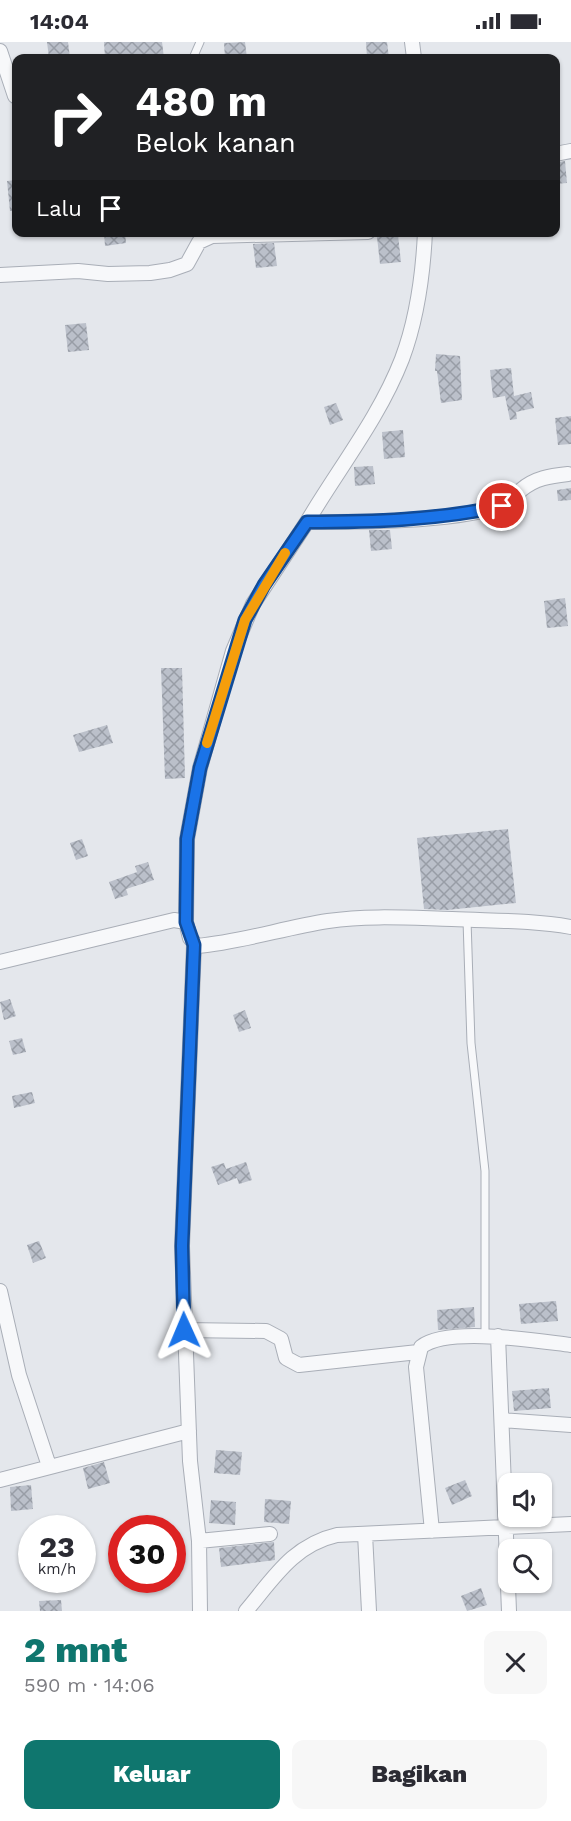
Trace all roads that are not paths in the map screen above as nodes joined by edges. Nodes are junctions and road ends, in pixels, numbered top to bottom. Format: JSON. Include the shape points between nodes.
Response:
{"nodes":[{"id":1,"x":0,"y":51,"type":"edge"},
{"id":2,"x":12,"y":85,"type":"edge"},
{"id":3,"x":210,"y":237,"type":"edge"},
{"id":4,"x":425,"y":237,"type":"edge"},
{"id":5,"x":0,"y":275,"type":"edge"},
{"id":6,"x":568,"y":474,"type":"dead end"},
{"id":7,"x":307,"y":522,"type":"junction"},
{"id":8,"x":467,"y":920,"type":"junction"},
{"id":9,"x":186,"y":922,"type":"junction"},
{"id":10,"x":571,"y":927,"type":"edge"},
{"id":11,"x":194,"y":945,"type":"junction"},
{"id":12,"x":0,"y":962,"type":"edge"},
{"id":13,"x":0,"y":1291,"type":"edge"},
{"id":14,"x":184,"y":1330,"type":"junction"},
{"id":15,"x":492,"y":1336,"type":"junction"},
{"id":16,"x":571,"y":1345,"type":"edge"},
{"id":17,"x":418,"y":1352,"type":"junction"},
{"id":18,"x":501,"y":1419,"type":"junction"},
{"id":19,"x":571,"y":1425,"type":"edge"},
{"id":20,"x":189,"y":1431,"type":"junction"},
{"id":21,"x":49,"y":1466,"type":"junction"},
{"id":22,"x":0,"y":1480,"type":"edge"},
{"id":23,"x":571,"y":1524,"type":"edge"},
{"id":24,"x":506,"y":1529,"type":"junction"},
{"id":25,"x":432,"y":1532,"type":"junction"},
{"id":26,"x":270,"y":1534,"type":"dead end"},
{"id":27,"x":365,"y":1534,"type":"junction"},
{"id":28,"x":199,"y":1540,"type":"junction"},
{"id":29,"x":200,"y":1611,"type":"edge"},
{"id":30,"x":246,"y":1611,"type":"edge"},
{"id":31,"x":369,"y":1611,"type":"edge"},
{"id":32,"x":509,"y":1611,"type":"edge"}],
"edges":[{"from":1,"to":2,"type":"street"},
{"from":3,"to":5,"type":"street","via":[[199,242],[187,264],[150,273]]},
{"from":4,"to":7,"type":"street","via":[[423,271],[402,357],[358,442]]},
{"from":6,"to":7,"type":"street","via":[[545,476],[502,506],[455,514]]},
{"from":7,"to":9,"type":"street","via":[[253,604],[233,651],[200,768],[187,839]]},
{"from":8,"to":10,"type":"street"},
{"from":8,"to":11,"type":"street","via":[[330,921],[246,940]]},
{"from":8,"to":15,"type":"lane","via":[[470,1033],[485,1172]]},
{"from":9,"to":11,"type":"street"},
{"from":9,"to":12,"type":"street","via":[[174,920]]},
{"from":11,"to":14,"type":"street","via":[[182,1246]]},
{"from":13,"to":21,"type":"street","via":[[19,1375]]},
{"from":14,"to":17,"type":"street","via":[[266,1330],[281,1339],[286,1358],[299,1365]]},
{"from":14,"to":20,"type":"street"},
{"from":15,"to":16,"type":"street"},
{"from":15,"to":17,"type":"street","via":[[438,1339],[426,1343]]},
{"from":15,"to":18,"type":"street"},
{"from":17,"to":25,"type":"street","via":[[416,1367]]},
{"from":18,"to":19,"type":"street"},
{"from":18,"to":24,"type":"street"},
{"from":20,"to":21,"type":"street"},
{"from":20,"to":28,"type":"street"},
{"from":21,"to":22,"type":"street"},
{"from":23,"to":24,"type":"street"},
{"from":24,"to":25,"type":"street"},
{"from":24,"to":32,"type":"street"},
{"from":25,"to":27,"type":"street"},
{"from":26,"to":28,"type":"street"},
{"from":27,"to":30,"type":"street","via":[[337,1535],[304,1546]]},
{"from":27,"to":31,"type":"street"},
{"from":28,"to":29,"type":"street"}]}
